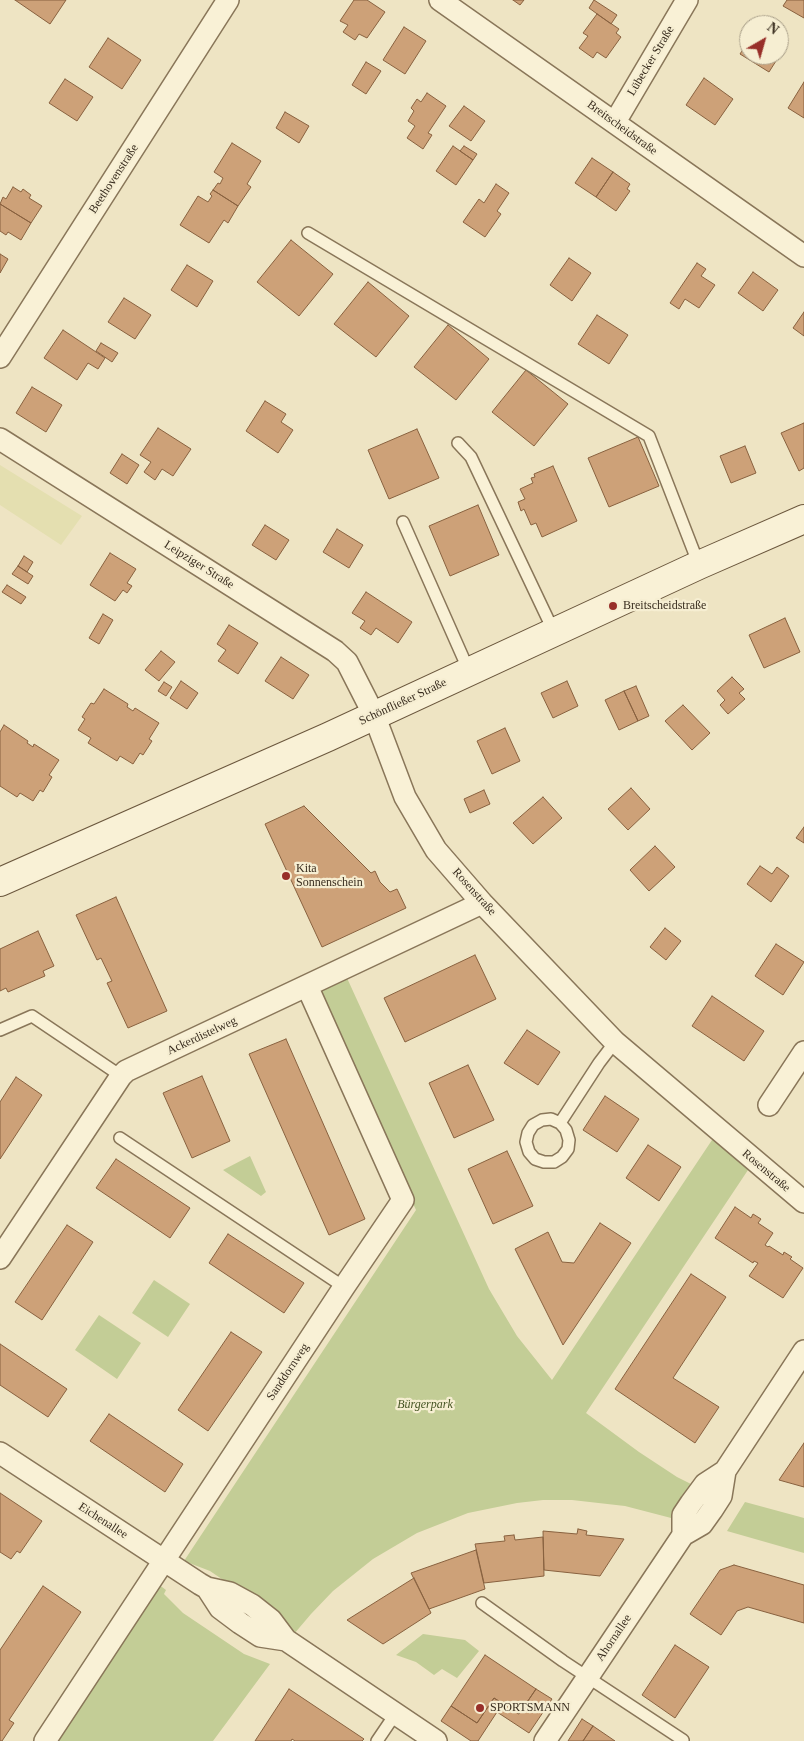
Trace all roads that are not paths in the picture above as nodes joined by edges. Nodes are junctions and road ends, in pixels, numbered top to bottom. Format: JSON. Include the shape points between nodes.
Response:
{"nodes":[{"id":1,"x":228,"y":0,"type":"edge"},
{"id":2,"x":440,"y":0,"type":"edge"},
{"id":3,"x":687,"y":0,"type":"edge"},
{"id":4,"x":614,"y":122,"type":"junction"},
{"id":5,"x":308,"y":234,"type":"dead end"},
{"id":6,"x":804,"y":256,"type":"edge"},
{"id":7,"x":0,"y":357,"type":"edge"},
{"id":8,"x":0,"y":439,"type":"edge"},
{"id":9,"x":458,"y":444,"type":"dead end"},
{"id":10,"x":804,"y":519,"type":"edge"},
{"id":11,"x":403,"y":522,"type":"dead end"},
{"id":12,"x":699,"y":565,"type":"junction"},
{"id":13,"x":554,"y":632,"type":"junction"},
{"id":14,"x":469,"y":671,"type":"junction"},
{"id":15,"x":374,"y":714,"type":"junction"},
{"id":16,"x":0,"y":882,"type":"edge"},
{"id":17,"x":482,"y":903,"type":"junction"},
{"id":18,"x":307,"y":986,"type":"junction"},
{"id":19,"x":0,"y":1030,"type":"edge"},
{"id":20,"x":615,"y":1042,"type":"junction"},
{"id":21,"x":804,"y":1052,"type":"edge"},
{"id":22,"x":121,"y":1076,"type":"junction"},
{"id":23,"x":769,"y":1105,"type":"dead end"},
{"id":24,"x":560,"y":1123,"type":"dead end"},
{"id":25,"x":120,"y":1138,"type":"dead end"},
{"id":26,"x":804,"y":1202,"type":"edge"},
{"id":27,"x":0,"y":1258,"type":"edge"},
{"id":28,"x":344,"y":1288,"type":"junction"},
{"id":29,"x":804,"y":1351,"type":"edge"},
{"id":30,"x":0,"y":1453,"type":"edge"},
{"id":31,"x":163,"y":1561,"type":"junction"},
{"id":32,"x":482,"y":1603,"type":"dead end"},
{"id":33,"x":588,"y":1677,"type":"junction"},
{"id":34,"x":396,"y":1713,"type":"junction"},
{"id":35,"x":682,"y":1740,"type":"edge"},
{"id":36,"x":45,"y":1741,"type":"edge"},
{"id":37,"x":377,"y":1741,"type":"edge"},
{"id":38,"x":436,"y":1741,"type":"edge"},
{"id":39,"x":546,"y":1741,"type":"edge"}],
"edges":[{"from":1,"to":7,"type":"street","name":"Beethovenstraße"},
{"from":2,"to":4,"type":"street","name":"Breitscheidstraße"},
{"from":3,"to":4,"type":"street","name":"Lübecker Straße"},
{"from":4,"to":6,"type":"street","name":"Breitscheidstraße"},
{"from":5,"to":12,"type":"lane","via":[[649,436]]},
{"from":8,"to":15,"type":"street","name":"Leipziger Straße","via":[[335,651],[347,662]]},
{"from":9,"to":13,"type":"lane","via":[[471,457]]},
{"from":10,"to":12,"type":"main road","name":"Schönfließer Straße"},
{"from":11,"to":14,"type":"lane"},
{"from":12,"to":13,"type":"main road","name":"Schönfließer Straße"},
{"from":13,"to":14,"type":"main road","name":"Schönfließer Straße"},
{"from":14,"to":15,"type":"main road","name":"Schönfließer Straße"},
{"from":15,"to":16,"type":"main road","name":"Schönfließer Straße"},
{"from":15,"to":17,"type":"street","name":"Rosenstraße","via":[[405,797],[436,850]]},
{"from":17,"to":18,"type":"street","name":"Ackerdistelweg"},
{"from":17,"to":20,"type":"street","name":"Rosenstraße"},
{"from":18,"to":22,"type":"street","name":"Ackerdistelweg"},
{"from":18,"to":28,"type":"street","name":"Sanddornweg","via":[[403,1200]]},
{"from":19,"to":22,"type":"lane","via":[[32,1016]]},
{"from":20,"to":24,"type":"lane"},
{"from":20,"to":26,"type":"street","name":"Rosenstraße"},
{"from":21,"to":23,"type":"street"},
{"from":22,"to":27,"type":"street","name":"Ackerdistelweg"},
{"from":25,"to":28,"type":"lane"},
{"from":28,"to":31,"type":"street","name":"Sanddornweg"},
{"from":29,"to":33,"type":"street","name":"Ahornallee","via":[[725,1471],[705,1484],[683,1515],[683,1535]]},
{"from":30,"to":31,"type":"street","name":"Eichenallee"},
{"from":31,"to":34,"type":"street","name":"Eichenallee","via":[[207,1588],[230,1592],[252,1605],[271,1620],[286,1640]]},
{"from":31,"to":36,"type":"street","name":"Sanddornweg"},
{"from":32,"to":33,"type":"lane"},
{"from":33,"to":35,"type":"lane"},
{"from":33,"to":39,"type":"street","name":"Ahornallee"},
{"from":34,"to":37,"type":"lane"},
{"from":34,"to":38,"type":"street","name":"Eichenallee"}]}
